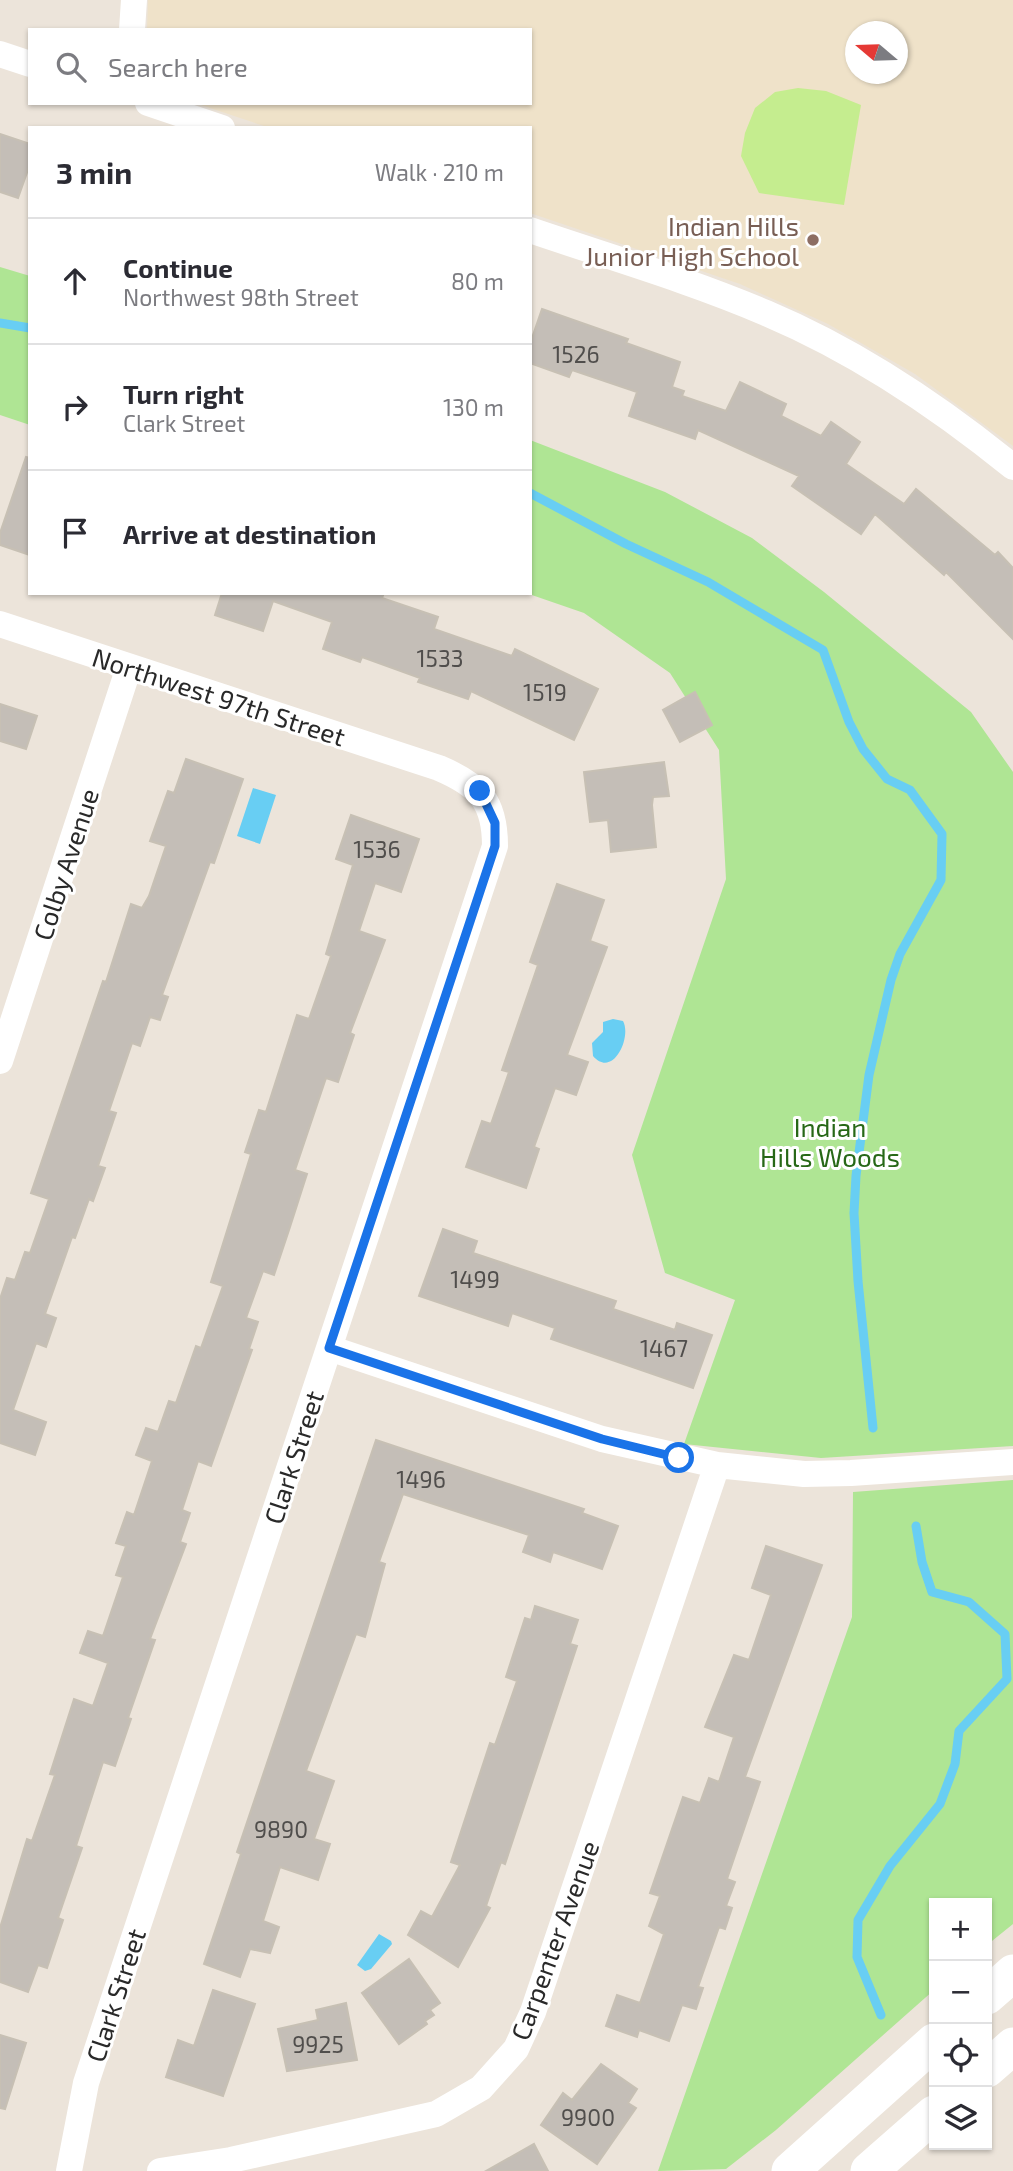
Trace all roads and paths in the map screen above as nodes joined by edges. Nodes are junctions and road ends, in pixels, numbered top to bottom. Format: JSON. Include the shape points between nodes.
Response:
{"nodes":[{"id":1,"x":134,"y":0,"type":"edge"},
{"id":2,"x":132,"y":28,"type":"edge"},
{"id":3,"x":0,"y":54,"type":"edge"},
{"id":4,"x":28,"y":63,"type":"edge"},
{"id":5,"x":154,"y":105,"type":"edge"},
{"id":6,"x":216,"y":126,"type":"edge"},
{"id":7,"x":532,"y":231,"type":"edge"},
{"id":8,"x":1013,"y":467,"type":"edge"},
{"id":9,"x":0,"y":624,"type":"edge"},
{"id":10,"x":129,"y":667,"type":"junction"},
{"id":11,"x":439,"y":768,"type":"joint"},
{"id":12,"x":0,"y":1061,"type":"edge"},
{"id":13,"x":329,"y":1348,"type":"junction"},
{"id":14,"x":1013,"y":1462,"type":"edge"},
{"id":15,"x":717,"y":1465,"type":"junction"},
{"id":16,"x":1013,"y":1973,"type":"edge"},
{"id":17,"x":992,"y":1992,"type":"edge"},
{"id":18,"x":929,"y":2046,"type":"edge"},
{"id":19,"x":1013,"y":2046,"type":"edge"},
{"id":20,"x":992,"y":2065,"type":"edge"},
{"id":21,"x":929,"y":2118,"type":"edge"},
{"id":22,"x":69,"y":2171,"type":"edge"},
{"id":23,"x":160,"y":2171,"type":"edge"},
{"id":24,"x":790,"y":2171,"type":"edge"},
{"id":25,"x":869,"y":2171,"type":"edge"}],
"edges":[{"from":1,"to":2,"type":"street"},
{"from":3,"to":4,"type":"street"},
{"from":5,"to":6,"type":"street"},
{"from":7,"to":8,"type":"street","via":[[768,313],[892,379]]},
{"from":9,"to":10,"type":"street","name":"Northwest 97th Street"},
{"from":10,"to":11,"type":"street","name":"Northwest 97th Street"},
{"from":10,"to":12,"type":"street","name":"Colby Avenue"},
{"from":11,"to":13,"type":"street","name":"Clark Street","via":[[480,791],[495,823],[495,846]]},
{"from":13,"to":15,"type":"street","via":[[602,1439]]},
{"from":13,"to":22,"type":"street","name":"Clark Street","via":[[86,2083]]},
{"from":14,"to":15,"type":"street","via":[[851,1474]]},
{"from":15,"to":23,"type":"street","name":"Carpenter Avenue","via":[[533,2012],[516,2049],[481,2088],[436,2114],[231,2160]]},
{"from":16,"to":17,"type":"main road"},
{"from":18,"to":24,"type":"main road"},
{"from":19,"to":20,"type":"main road"},
{"from":21,"to":25,"type":"main road"}]}
